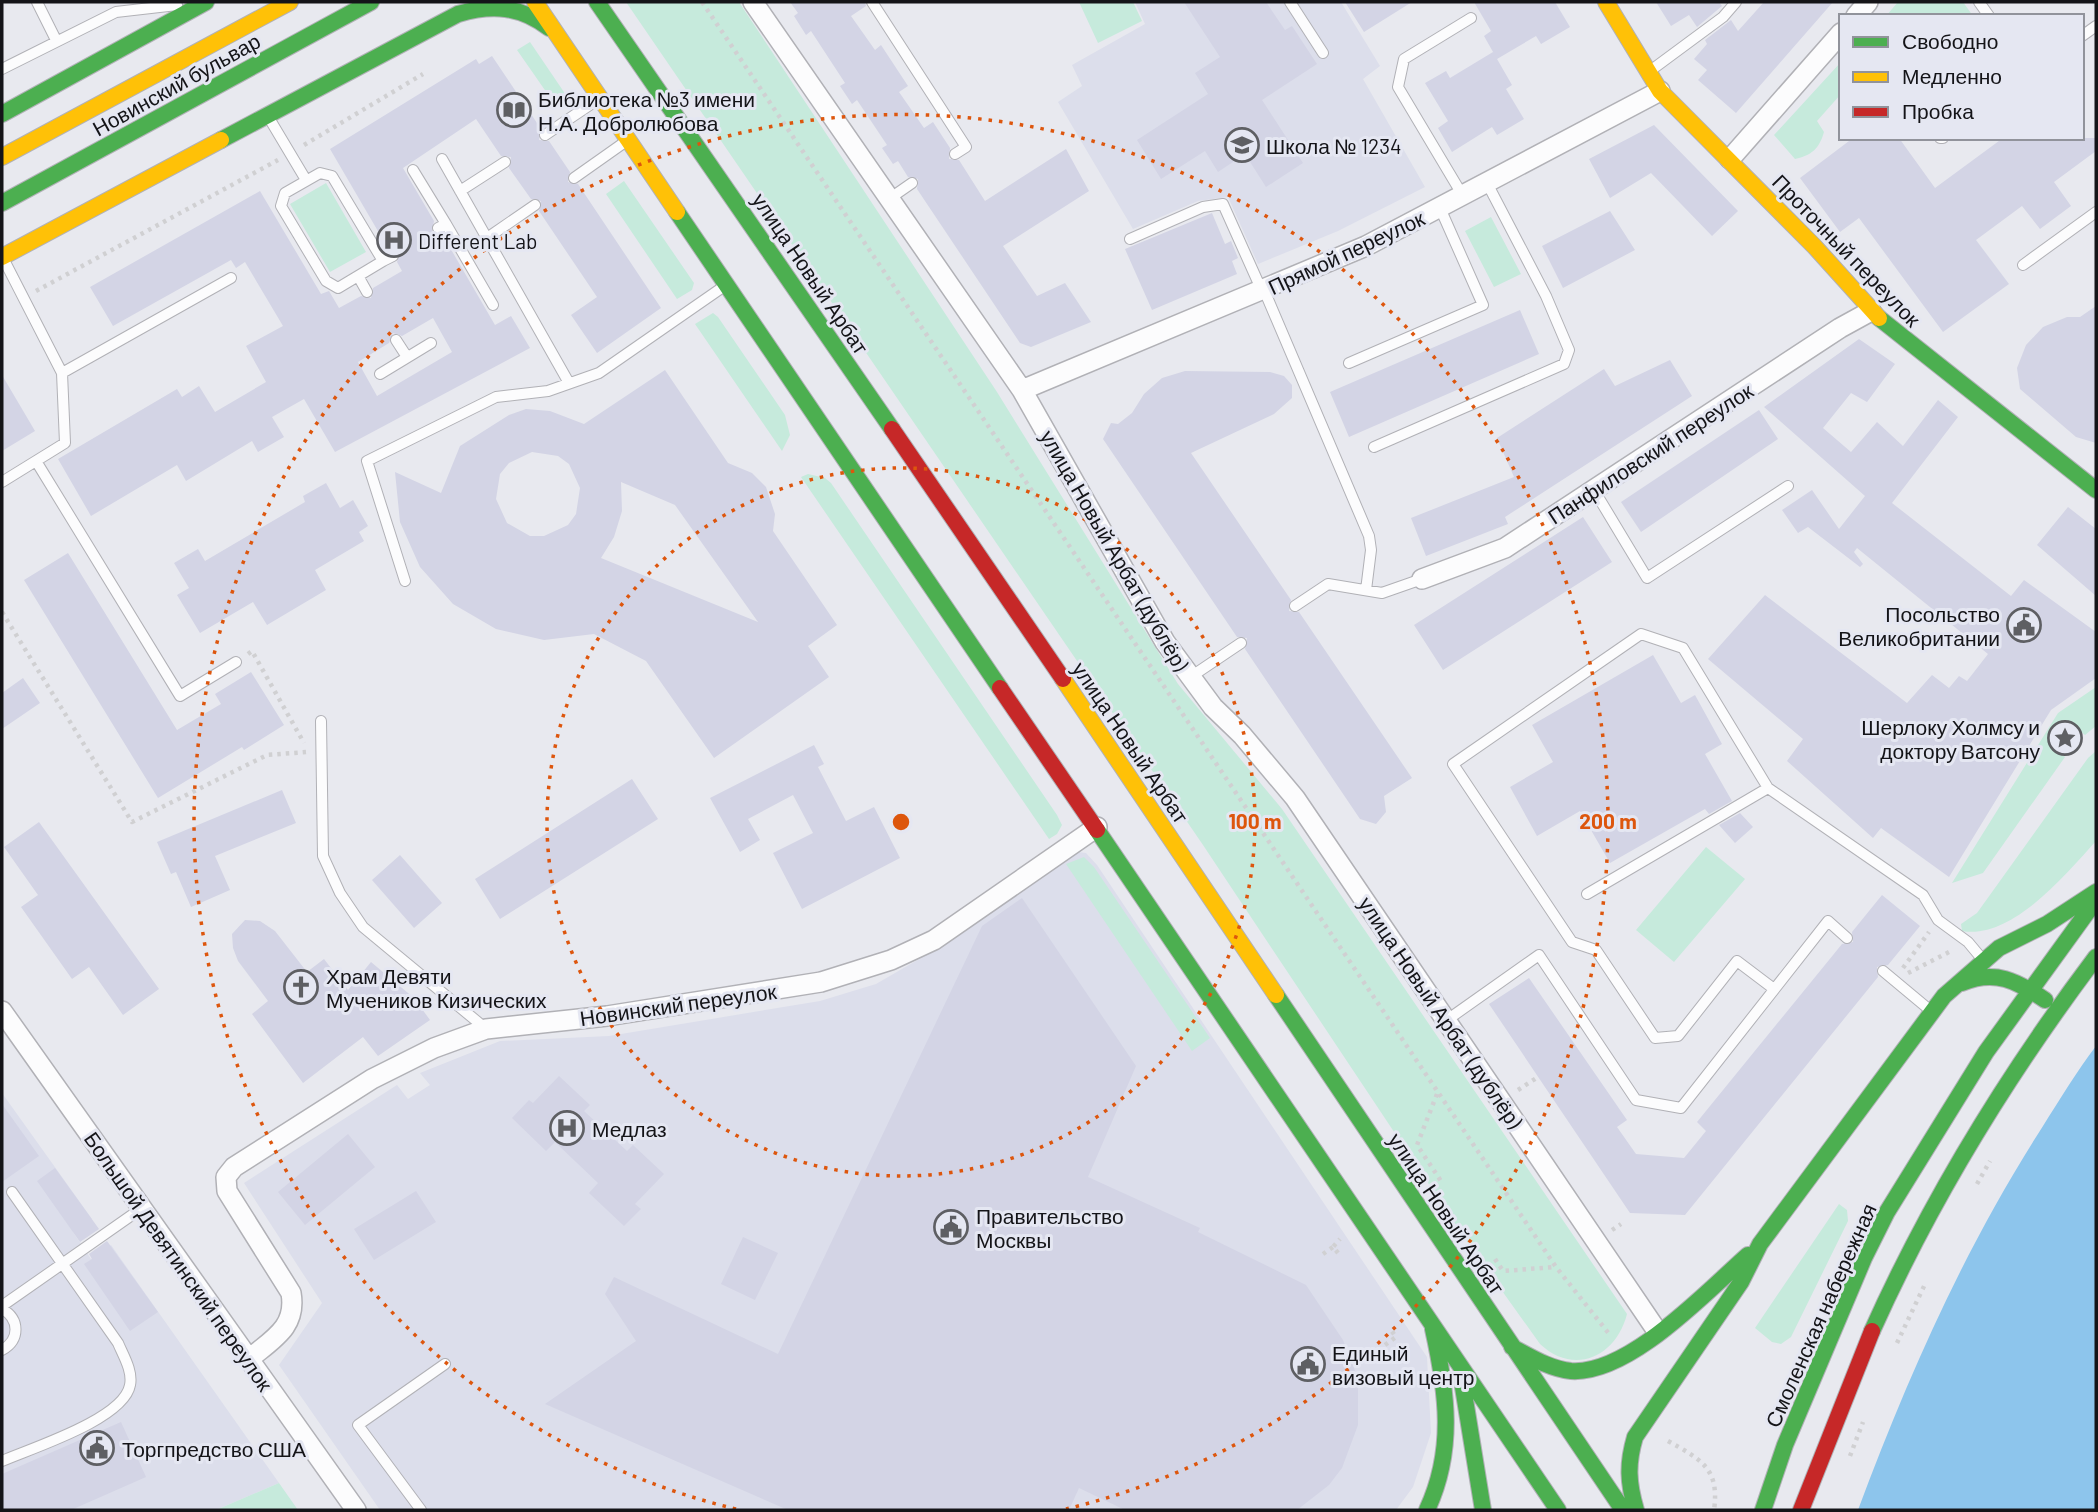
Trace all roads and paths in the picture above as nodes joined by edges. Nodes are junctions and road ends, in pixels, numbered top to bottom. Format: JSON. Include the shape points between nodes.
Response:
{"nodes":[{"id":1,"x":37,"y":2,"type":"edge"},
{"id":2,"x":198,"y":2,"type":"edge"},
{"id":3,"x":206,"y":2,"type":"edge"},
{"id":4,"x":290,"y":2,"type":"edge"},
{"id":5,"x":371,"y":2,"type":"edge"},
{"id":6,"x":535,"y":2,"type":"edge"},
{"id":7,"x":597,"y":2,"type":"edge"},
{"id":8,"x":609,"y":2,"type":"edge"},
{"id":9,"x":702,"y":2,"type":"edge"},
{"id":10,"x":753,"y":2,"type":"edge"},
{"id":11,"x":872,"y":2,"type":"edge"},
{"id":12,"x":1290,"y":2,"type":"edge"},
{"id":13,"x":1606,"y":2,"type":"edge"},
{"id":14,"x":1736,"y":2,"type":"edge"},
{"id":15,"x":426,"y":12,"type":"dead end"},
{"id":16,"x":1471,"y":18,"type":"dead end"},
{"id":17,"x":1839,"y":35,"type":"edge"},
{"id":18,"x":56,"y":40,"type":"junction"},
{"id":19,"x":397,"y":44,"type":"junction"},
{"id":20,"x":564,"y":45,"type":"junction"},
{"id":21,"x":631,"y":47,"type":"junction"},
{"id":22,"x":1323,"y":53,"type":"dead end"},
{"id":23,"x":2,"y":69,"type":"edge"},
{"id":24,"x":1648,"y":72,"type":"junction"},
{"id":25,"x":423,"y":74,"type":"dead end"},
{"id":26,"x":1660,"y":91,"type":"junction"},
{"id":27,"x":601,"y":98,"type":"junction"},
{"id":28,"x":2,"y":114,"type":"edge"},
{"id":29,"x":267,"y":115,"type":"junction"},
{"id":30,"x":545,"y":135,"type":"dead end"},
{"id":31,"x":629,"y":139,"type":"junction"},
{"id":32,"x":290,"y":153,"type":"junction"},
{"id":33,"x":955,"y":155,"type":"dead end"},
{"id":34,"x":2,"y":157,"type":"edge"},
{"id":35,"x":442,"y":159,"type":"dead end"},
{"id":36,"x":1730,"y":159,"type":"junction"},
{"id":37,"x":505,"y":162,"type":"dead end"},
{"id":38,"x":414,"y":170,"type":"dead end"},
{"id":39,"x":574,"y":178,"type":"dead end"},
{"id":40,"x":306,"y":180,"type":"junction"},
{"id":41,"x":912,"y":183,"type":"dead end"},
{"id":42,"x":1487,"y":183,"type":"junction"},
{"id":43,"x":460,"y":191,"type":"junction"},
{"id":44,"x":1463,"y":196,"type":"junction"},
{"id":45,"x":889,"y":199,"type":"junction"},
{"id":46,"x":2,"y":203,"type":"edge"},
{"id":47,"x":535,"y":205,"type":"dead end"},
{"id":48,"x":1440,"y":208,"type":"junction"},
{"id":49,"x":2096,"y":212,"type":"edge"},
{"id":50,"x":487,"y":238,"type":"junction"},
{"id":51,"x":1130,"y":239,"type":"dead end"},
{"id":52,"x":393,"y":256,"type":"dead end"},
{"id":53,"x":2,"y":257,"type":"edge"},
{"id":54,"x":383,"y":261,"type":"junction"},
{"id":55,"x":2023,"y":265,"type":"dead end"},
{"id":56,"x":358,"y":276,"type":"junction"},
{"id":57,"x":231,"y":278,"type":"dead end"},
{"id":58,"x":728,"y":284,"type":"junction"},
{"id":59,"x":1263,"y":291,"type":"junction"},
{"id":60,"x":367,"y":292,"type":"dead end"},
{"id":61,"x":25,"y":297,"type":"junction"},
{"id":62,"x":493,"y":305,"type":"dead end"},
{"id":63,"x":1871,"y":311,"type":"junction"},
{"id":64,"x":396,"y":340,"type":"dead end"},
{"id":65,"x":431,"y":343,"type":"dead end"},
{"id":66,"x":407,"y":357,"type":"junction"},
{"id":67,"x":1349,"y":363,"type":"dead end"},
{"id":68,"x":62,"y":373,"type":"junction"},
{"id":69,"x":380,"y":374,"type":"dead end"},
{"id":70,"x":569,"y":383,"type":"junction"},
{"id":71,"x":1022,"y":390,"type":"junction"},
{"id":72,"x":1374,"y":447,"type":"dead end"},
{"id":73,"x":36,"y":461,"type":"junction"},
{"id":74,"x":2,"y":482,"type":"edge"},
{"id":75,"x":1788,"y":486,"type":"dead end"},
{"id":76,"x":1594,"y":490,"type":"junction"},
{"id":77,"x":2096,"y":490,"type":"edge"},
{"id":78,"x":1422,"y":579,"type":"joint"},
{"id":79,"x":405,"y":581,"type":"dead end"},
{"id":80,"x":1366,"y":590,"type":"junction"},
{"id":81,"x":1295,"y":606,"type":"dead end"},
{"id":82,"x":2,"y":612,"type":"edge"},
{"id":83,"x":1241,"y":643,"type":"dead end"},
{"id":84,"x":236,"y":662,"type":"joint"},
{"id":85,"x":1189,"y":678,"type":"junction"},
{"id":86,"x":321,"y":722,"type":"dead end"},
{"id":87,"x":1768,"y":788,"type":"junction"},
{"id":88,"x":1097,"y":827,"type":"junction"},
{"id":89,"x":2096,"y":892,"type":"edge"},
{"id":90,"x":1587,"y":894,"type":"dead end"},
{"id":91,"x":2096,"y":900,"type":"edge"},
{"id":92,"x":1938,"y":920,"type":"junction"},
{"id":93,"x":1847,"y":938,"type":"dead end"},
{"id":94,"x":1968,"y":942,"type":"junction"},
{"id":95,"x":2096,"y":957,"type":"edge"},
{"id":96,"x":1983,"y":960,"type":"junction"},
{"id":97,"x":1883,"y":971,"type":"dead end"},
{"id":98,"x":1895,"y":980,"type":"junction"},
{"id":99,"x":1953,"y":988,"type":"junction"},
{"id":100,"x":1774,"y":989,"type":"junction"},
{"id":101,"x":2032,"y":991,"type":"junction"},
{"id":102,"x":2056,"y":1008,"type":"junction"},
{"id":103,"x":2,"y":1011,"type":"edge"},
{"id":104,"x":1931,"y":1011,"type":"junction"},
{"id":105,"x":1447,"y":1020,"type":"junction"},
{"id":106,"x":486,"y":1028,"type":"junction"},
{"id":107,"x":1437,"y":1093,"type":"junction"},
{"id":108,"x":1997,"y":1149,"type":"dead end"},
{"id":109,"x":1441,"y":1181,"type":"dead end"},
{"id":110,"x":12,"y":1192,"type":"dead end"},
{"id":111,"x":1972,"y":1194,"type":"dead end"},
{"id":112,"x":142,"y":1208,"type":"junction"},
{"id":113,"x":1334,"y":1230,"type":"dead end"},
{"id":114,"x":1760,"y":1244,"type":"junction"},
{"id":115,"x":1334,"y":1247,"type":"junction"},
{"id":116,"x":1338,"y":1253,"type":"dead end"},
{"id":117,"x":1323,"y":1254,"type":"dead end"},
{"id":118,"x":1495,"y":1259,"type":"dead end"},
{"id":119,"x":62,"y":1263,"type":"junction"},
{"id":120,"x":1556,"y":1267,"type":"junction"},
{"id":121,"x":1929,"y":1275,"type":"dead end"},
{"id":122,"x":2,"y":1307,"type":"edge"},
{"id":123,"x":1431,"y":1323,"type":"junction"},
{"id":124,"x":1391,"y":1331,"type":"dead end"},
{"id":125,"x":1657,"y":1331,"type":"junction"},
{"id":126,"x":1613,"y":1338,"type":"dead end"},
{"id":127,"x":1385,"y":1345,"type":"dead end"},
{"id":128,"x":1512,"y":1347,"type":"junction"},
{"id":129,"x":2,"y":1350,"type":"edge"},
{"id":130,"x":1894,"y":1350,"type":"dead end"},
{"id":131,"x":248,"y":1359,"type":"junction"},
{"id":132,"x":445,"y":1364,"type":"dead end"},
{"id":133,"x":1460,"y":1365,"type":"junction"},
{"id":134,"x":1867,"y":1413,"type":"dead end"},
{"id":135,"x":1668,"y":1441,"type":"dead end"},
{"id":136,"x":2,"y":1461,"type":"edge"},
{"id":137,"x":1847,"y":1463,"type":"dead end"},
{"id":138,"x":356,"y":1510,"type":"edge"},
{"id":139,"x":421,"y":1510,"type":"edge"},
{"id":140,"x":1427,"y":1510,"type":"edge"},
{"id":141,"x":1483,"y":1510,"type":"edge"},
{"id":142,"x":1558,"y":1510,"type":"edge"},
{"id":143,"x":1623,"y":1510,"type":"edge"},
{"id":144,"x":1636,"y":1510,"type":"edge"},
{"id":145,"x":1714,"y":1510,"type":"edge"},
{"id":146,"x":1763,"y":1510,"type":"edge"},
{"id":147,"x":1801,"y":1510,"type":"edge"}],
"edges":[{"from":1,"to":18,"type":"lane"},
{"from":2,"to":18,"type":"lane","via":[[116,12]]},
{"from":3,"to":28,"type":"main road"},
{"from":4,"to":34,"type":"main road","name":"Новинский бульвар"},
{"from":5,"to":46,"type":"main road","name":"Новинский бульвар"},
{"from":6,"to":20,"type":"main road"},
{"from":7,"to":21,"type":"main road","name":"улица Новый Арбат"},
{"from":8,"to":21,"type":"main road"},
{"from":9,"to":107,"type":"path"},
{"from":10,"to":45,"type":"street","name":"улица Новый Арбат (дублёр)"},
{"from":11,"to":33,"type":"lane","via":[[966,147]]},
{"from":12,"to":22,"type":"lane"},
{"from":13,"to":24,"type":"main road","name":"Проточный переулок"},
{"from":14,"to":24,"type":"lane","via":[[1723,17]]},
{"from":15,"to":19,"type":"main road"},
{"from":16,"to":44,"type":"lane","via":[[1404,59],[1398,87]]},
{"from":17,"to":36,"type":"street"},
{"from":18,"to":23,"type":"lane"},
{"from":19,"to":20,"type":"main road","via":[[458,14],[497,6],[540,19]]},
{"from":19,"to":29,"type":"main road"},
{"from":20,"to":27,"type":"main road"},
{"from":21,"to":128,"type":"main road","name":"улица Новый Арбат","via":[[1027,625]]},
{"from":24,"to":26,"type":"main road","name":"Проточный переулок"},
{"from":25,"to":32,"type":"path"},
{"from":26,"to":36,"type":"main road","name":"Проточный переулок"},
{"from":26,"to":42,"type":"street","name":"Прямой переулок"},
{"from":27,"to":30,"type":"lane"},
{"from":27,"to":31,"type":"main road"},
{"from":29,"to":32,"type":"lane"},
{"from":29,"to":53,"type":"main road"},
{"from":31,"to":39,"type":"lane"},
{"from":31,"to":58,"type":"main road"},
{"from":32,"to":40,"type":"lane"},
{"from":32,"to":61,"type":"path"},
{"from":35,"to":43,"type":"lane"},
{"from":36,"to":63,"type":"main road","name":"Проточный переулок"},
{"from":37,"to":43,"type":"lane"},
{"from":38,"to":62,"type":"lane","via":[[442,226]]},
{"from":40,"to":54,"type":"lane","via":[[320,173],[332,176]]},
{"from":40,"to":56,"type":"lane","via":[[285,193],[281,206],[326,281],[338,288]]},
{"from":41,"to":45,"type":"lane"},
{"from":42,"to":44,"type":"street","name":"Прямой переулок"},
{"from":42,"to":72,"type":"lane","via":[[1565,340],[1569,351],[1564,364]]},
{"from":43,"to":50,"type":"lane"},
{"from":44,"to":48,"type":"street","name":"Прямой переулок"},
{"from":45,"to":71,"type":"street","name":"улица Новый Арбат (дублёр)"},
{"from":47,"to":50,"type":"lane"},
{"from":48,"to":59,"type":"street","name":"Прямой переулок"},
{"from":48,"to":67,"type":"lane","via":[[1483,305]]},
{"from":49,"to":55,"type":"lane"},
{"from":50,"to":70,"type":"lane"},
{"from":51,"to":59,"type":"lane","via":[[1203,207],[1223,204]]},
{"from":52,"to":54,"type":"lane"},
{"from":53,"to":61,"type":"lane"},
{"from":54,"to":56,"type":"lane"},
{"from":56,"to":60,"type":"lane"},
{"from":57,"to":68,"type":"lane"},
{"from":58,"to":70,"type":"lane","via":[[599,373]]},
{"from":58,"to":88,"type":"main road"},
{"from":59,"to":71,"type":"street","name":"Прямой переулок"},
{"from":59,"to":80,"type":"lane","via":[[1368,537]]},
{"from":61,"to":68,"type":"lane"},
{"from":63,"to":76,"type":"street","name":"Панфиловский переулок"},
{"from":63,"to":77,"type":"main road","name":"Проточный переулок"},
{"from":64,"to":66,"type":"lane"},
{"from":65,"to":66,"type":"lane"},
{"from":66,"to":69,"type":"lane"},
{"from":68,"to":73,"type":"lane","via":[[65,443]]},
{"from":70,"to":79,"type":"lane","via":[[548,391],[496,397],[366,461]]},
{"from":71,"to":85,"type":"street","name":"улица Новый Арбат (дублёр)","via":[[1164,642]]},
{"from":73,"to":74,"type":"lane"},
{"from":73,"to":84,"type":"lane","via":[[180,696]]},
{"from":75,"to":76,"type":"lane","via":[[1647,578]]},
{"from":76,"to":78,"type":"street","name":"Панфиловский переулок","via":[[1505,548]]},
{"from":78,"to":80,"type":"lane","via":[[1382,593]]},
{"from":80,"to":81,"type":"lane","via":[[1328,584]]},
{"from":82,"to":84,"type":"path","via":[[132,822],[267,755],[309,752],[252,652]]},
{"from":83,"to":85,"type":"lane"},
{"from":85,"to":105,"type":"street","name":"улица Новый Арбат (дублёр)","via":[[1295,798]]},
{"from":86,"to":106,"type":"lane","via":[[323,856],[340,893],[363,927]]},
{"from":87,"to":90,"type":"lane"},
{"from":87,"to":92,"type":"lane","via":[[1923,895]]},
{"from":87,"to":100,"type":"lane","via":[[1683,648],[1641,634],[1453,764],[1572,942],[1596,950],[1655,1038],[1678,1036],[1737,961]]},
{"from":88,"to":106,"type":"street","name":"Новинский переулок","via":[[933,940],[891,960],[821,982],[607,1016]]},
{"from":88,"to":123,"type":"main road"},
{"from":89,"to":96,"type":"main road"},
{"from":91,"to":101,"type":"main road","name":"Смоленская набережная"},
{"from":92,"to":94,"type":"lane"},
{"from":92,"to":98,"type":"path"},
{"from":93,"to":100,"type":"lane","via":[[1828,921]]},
{"from":94,"to":96,"type":"lane"},
{"from":94,"to":98,"type":"path"},
{"from":95,"to":102,"type":"main road"},
{"from":96,"to":99,"type":"main road"},
{"from":97,"to":98,"type":"lane"},
{"from":98,"to":104,"type":"lane"},
{"from":99,"to":101,"type":"main road","via":[[1988,973]]},
{"from":99,"to":104,"type":"main road"},
{"from":100,"to":105,"type":"lane","via":[[1681,1108],[1636,1100],[1539,955]]},
{"from":101,"to":102,"type":"main road"},
{"from":101,"to":146,"type":"main road","name":"Смоленская набережная","via":[[1986,1052],[1887,1212],[1786,1445]]},
{"from":102,"to":147,"type":"main road","via":[[1978,1123],[1898,1272],[1820,1452]]},
{"from":103,"to":112,"type":"street","name":"Большой Девятинский переулок"},
{"from":104,"to":114,"type":"main road"},
{"from":105,"to":125,"type":"street","name":"улица Новый Арбат (дублёр)"},
{"from":106,"to":131,"type":"street","name":"Новинский переулок","via":[[372,1079],[230,1170],[225,1185],[291,1293],[294,1309],[287,1325]]},
{"from":107,"to":109,"type":"path","via":[[1418,1145]]},
{"from":107,"to":120,"type":"path"},
{"from":108,"to":111,"type":"path"},
{"from":110,"to":119,"type":"lane"},
{"from":112,"to":119,"type":"lane"},
{"from":112,"to":131,"type":"street","name":"Большой Девятинский переулок"},
{"from":113,"to":115,"type":"path","via":[[1342,1241]]},
{"from":114,"to":125,"type":"main road"},
{"from":114,"to":144,"type":"main road","via":[[1741,1282],[1635,1437],[1628,1484]]},
{"from":115,"to":116,"type":"path"},
{"from":115,"to":117,"type":"path"},
{"from":118,"to":120,"type":"path","via":[[1503,1271]]},
{"from":119,"to":122,"type":"lane"},
{"from":119,"to":136,"type":"lane","via":[[118,1343],[128,1365],[130,1385],[121,1403],[103,1417]]},
{"from":120,"to":126,"type":"path"},
{"from":121,"to":130,"type":"path"},
{"from":122,"to":129,"type":"lane","via":[[12,1316],[16,1330]]},
{"from":123,"to":133,"type":"main road"},
{"from":123,"to":140,"type":"main road","via":[[1447,1390],[1447,1457],[1440,1488]]},
{"from":124,"to":127,"type":"path","via":[[1396,1337]]},
{"from":125,"to":128,"type":"main road","via":[[1629,1353],[1596,1370],[1580,1372],[1541,1363]]},
{"from":128,"to":143,"type":"main road","name":"улица Новый Арбат"},
{"from":131,"to":138,"type":"street","name":"Большой Девятинский переулок"},
{"from":132,"to":139,"type":"lane","via":[[358,1425]]},
{"from":133,"to":141,"type":"main road"},
{"from":133,"to":142,"type":"main road"},
{"from":134,"to":137,"type":"path"},
{"from":135,"to":145,"type":"path","via":[[1695,1455],[1710,1470],[1717,1496]]}]}
